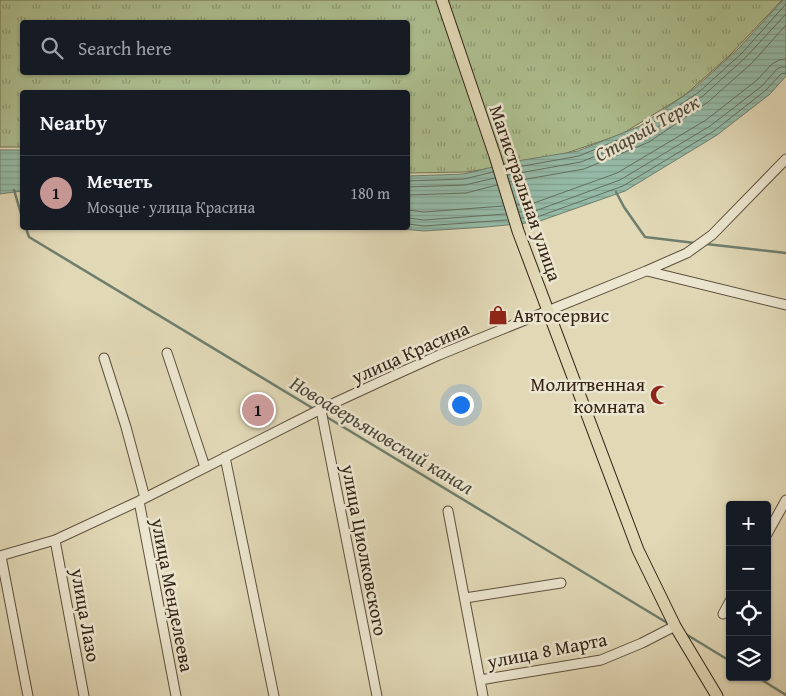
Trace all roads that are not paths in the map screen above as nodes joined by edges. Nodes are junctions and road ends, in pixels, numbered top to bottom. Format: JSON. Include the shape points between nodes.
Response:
{"nodes":[{"id":1,"x":442,"y":0,"type":"edge"},
{"id":2,"x":786,"y":159,"type":"edge"},
{"id":3,"x":646,"y":271,"type":"junction"},
{"id":4,"x":786,"y":305,"type":"edge"},
{"id":5,"x":549,"y":310,"type":"junction"},
{"id":6,"x":167,"y":353,"type":"dead end"},
{"id":7,"x":104,"y":358,"type":"dead end"},
{"id":8,"x":321,"y":410,"type":"junction"},
{"id":9,"x":225,"y":457,"type":"junction"},
{"id":10,"x":205,"y":467,"type":"junction"},
{"id":11,"x":142,"y":499,"type":"junction"},
{"id":12,"x":786,"y":500,"type":"edge"},
{"id":13,"x":448,"y":511,"type":"dead end"},
{"id":14,"x":771,"y":527,"type":"edge"},
{"id":15,"x":55,"y":540,"type":"junction"},
{"id":16,"x":1,"y":556,"type":"edge"},
{"id":17,"x":561,"y":582,"type":"dead end"},
{"id":18,"x":465,"y":598,"type":"junction"},
{"id":19,"x":726,"y":608,"type":"edge"},
{"id":20,"x":723,"y":614,"type":"dead end"},
{"id":21,"x":675,"y":626,"type":"junction"},
{"id":22,"x":480,"y":680,"type":"junction"},
{"id":23,"x":28,"y":696,"type":"edge"},
{"id":24,"x":84,"y":696,"type":"edge"},
{"id":25,"x":176,"y":696,"type":"edge"},
{"id":26,"x":274,"y":696,"type":"edge"},
{"id":27,"x":377,"y":696,"type":"edge"},
{"id":28,"x":483,"y":696,"type":"edge"},
{"id":29,"x":717,"y":696,"type":"edge"}],
"edges":[{"from":1,"to":5,"type":"main road","name":"Магистральная улица","via":[[518,231]]},
{"from":2,"to":3,"type":"street","name":"улица Красина","via":[[712,235],[687,252]]},
{"from":3,"to":4,"type":"street"},
{"from":3,"to":5,"type":"street","name":"улица Красина"},
{"from":5,"to":8,"type":"street","name":"улица Красина","via":[[439,355]]},
{"from":5,"to":21,"type":"main road","name":"Магистральная улица","via":[[638,550]]},
{"from":6,"to":10,"type":"street"},
{"from":7,"to":11,"type":"street","via":[[126,427]]},
{"from":8,"to":9,"type":"street","name":"улица Красина"},
{"from":8,"to":27,"type":"street","name":"улица Циолковского"},
{"from":9,"to":10,"type":"street","name":"улица Красина"},
{"from":9,"to":26,"type":"street"},
{"from":10,"to":11,"type":"street","name":"улица Красина"},
{"from":11,"to":15,"type":"street","name":"улица Красина"},
{"from":11,"to":25,"type":"street","name":"улица Менделеева"},
{"from":12,"to":14,"type":"street"},
{"from":13,"to":18,"type":"street"},
{"from":15,"to":16,"type":"street","name":"улица Красина"},
{"from":15,"to":24,"type":"street","name":"улица Лазо"},
{"from":16,"to":23,"type":"street"},
{"from":17,"to":18,"type":"street"},
{"from":18,"to":22,"type":"street"},
{"from":19,"to":20,"type":"street"},
{"from":21,"to":22,"type":"street","name":"улица 8 Марта","via":[[601,660]]},
{"from":21,"to":29,"type":"main road","name":"Магистральная улица"},
{"from":22,"to":28,"type":"street"}]}
